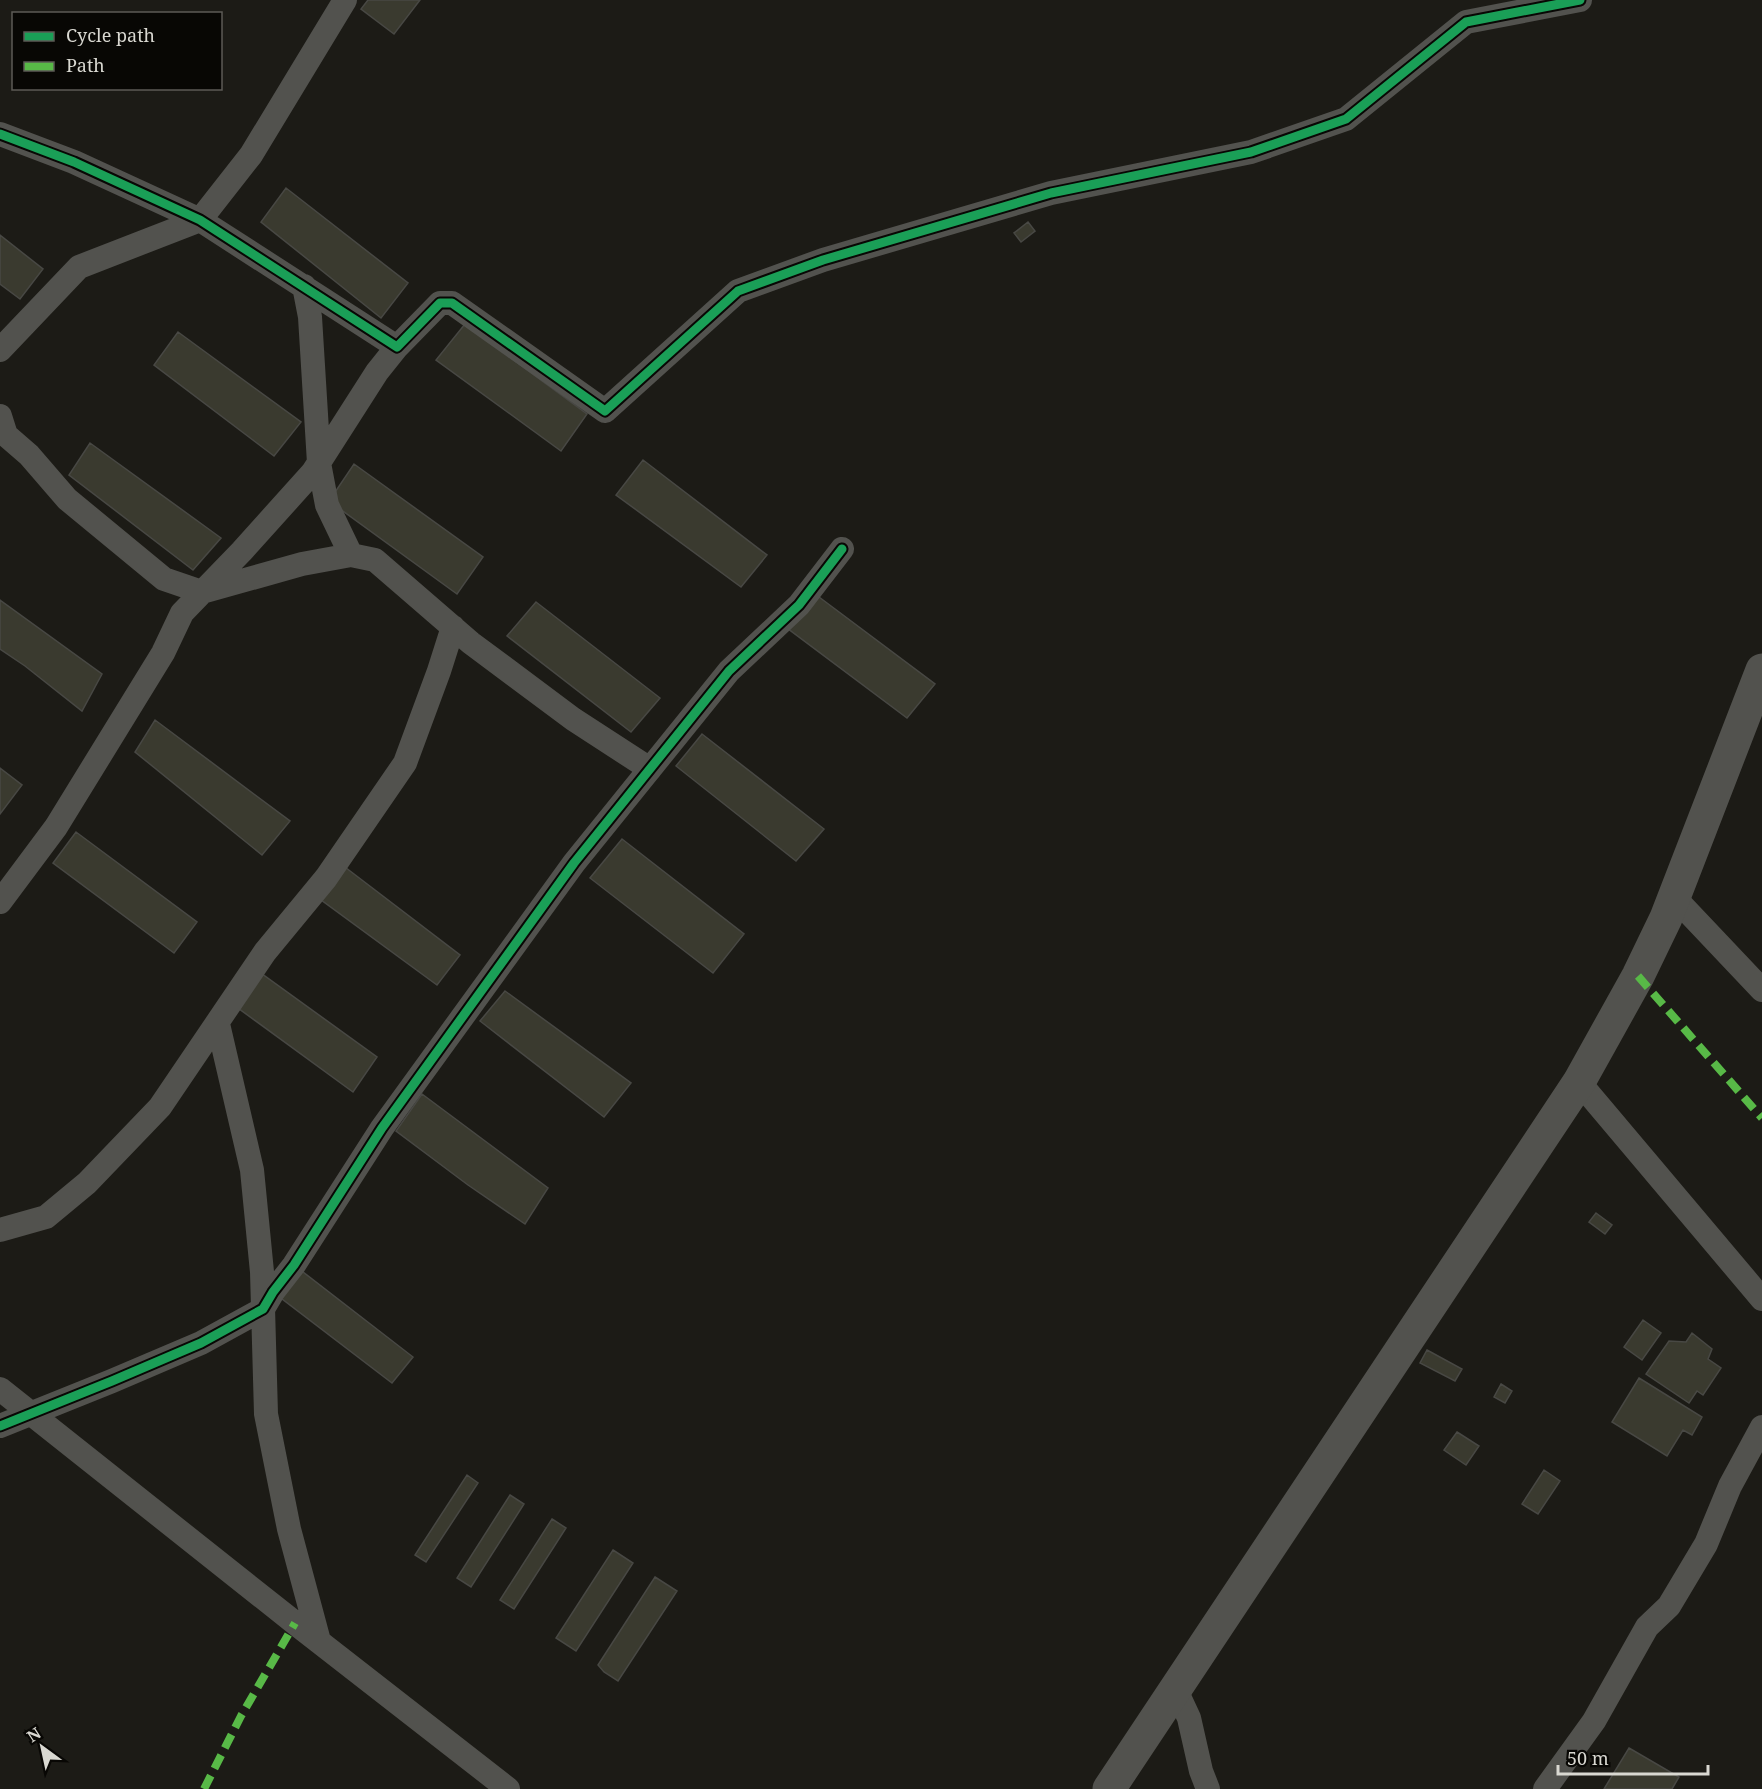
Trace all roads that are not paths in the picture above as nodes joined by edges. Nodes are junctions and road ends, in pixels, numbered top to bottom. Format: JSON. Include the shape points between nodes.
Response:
{"nodes":[{"id":1,"x":345,"y":0,"type":"edge"},
{"id":2,"x":1580,"y":0,"type":"edge"},
{"id":3,"x":0,"y":134,"type":"edge"},
{"id":4,"x":200,"y":220,"type":"junction"},
{"id":5,"x":304,"y":286,"type":"junction"},
{"id":6,"x":397,"y":347,"type":"junction"},
{"id":7,"x":0,"y":350,"type":"edge"},
{"id":8,"x":2,"y":429,"type":"edge"},
{"id":9,"x":319,"y":463,"type":"junction"},
{"id":10,"x":842,"y":549,"type":"dead end"},
{"id":11,"x":351,"y":555,"type":"junction"},
{"id":12,"x":202,"y":592,"type":"junction"},
{"id":13,"x":453,"y":627,"type":"junction"},
{"id":14,"x":1762,"y":670,"type":"edge"},
{"id":15,"x":650,"y":769,"type":"junction"},
{"id":16,"x":1674,"y":897,"type":"junction"},
{"id":17,"x":0,"y":902,"type":"edge"},
{"id":18,"x":1762,"y":990,"type":"edge"},
{"id":19,"x":218,"y":1024,"type":"junction"},
{"id":20,"x":1579,"y":1082,"type":"junction"},
{"id":21,"x":0,"y":1230,"type":"edge"},
{"id":22,"x":1762,"y":1299,"type":"edge"},
{"id":23,"x":263,"y":1309,"type":"junction"},
{"id":24,"x":0,"y":1389,"type":"edge"},
{"id":25,"x":32,"y":1414,"type":"junction"},
{"id":26,"x":0,"y":1426,"type":"edge"},
{"id":27,"x":1762,"y":1427,"type":"edge"},
{"id":28,"x":319,"y":1641,"type":"junction"},
{"id":29,"x":1176,"y":1690,"type":"junction"},
{"id":30,"x":508,"y":1789,"type":"edge"},
{"id":31,"x":1109,"y":1789,"type":"edge"},
{"id":32,"x":1208,"y":1789,"type":"edge"},
{"id":33,"x":1545,"y":1789,"type":"edge"}],
"edges":[{"from":1,"to":4,"type":"street","via":[[251,155]]},
{"from":2,"to":6,"type":"street","via":[[1466,22],[1346,119],[1272,145],[1051,193],[823,260],[738,291],[605,411],[452,303],[440,303]]},
{"from":3,"to":4,"type":"street","via":[[74,162]]},
{"from":4,"to":5,"type":"street"},
{"from":4,"to":7,"type":"street","via":[[79,267]]},
{"from":5,"to":6,"type":"street"},
{"from":5,"to":9,"type":"street","via":[[310,317]]},
{"from":6,"to":9,"type":"street"},
{"from":8,"to":12,"type":"street","via":[[67,499],[164,579]]},
{"from":9,"to":11,"type":"street","via":[[327,505]]},
{"from":9,"to":12,"type":"street"},
{"from":10,"to":15,"type":"street","via":[[799,605],[729,671]]},
{"from":11,"to":12,"type":"street","via":[[302,564]]},
{"from":11,"to":13,"type":"street","via":[[375,560]]},
{"from":12,"to":17,"type":"street","via":[[182,613],[163,654],[56,827]]},
{"from":13,"to":15,"type":"street","via":[[573,718]]},
{"from":13,"to":19,"type":"street","via":[[405,763],[326,878],[265,952]]},
{"from":14,"to":16,"type":"main road"},
{"from":15,"to":23,"type":"street","via":[[574,863],[382,1128]]},
{"from":16,"to":18,"type":"street"},
{"from":16,"to":20,"type":"main road","via":[[1638,976]]},
{"from":19,"to":21,"type":"street","via":[[160,1107],[87,1183],[46,1217]]},
{"from":19,"to":23,"type":"street","via":[[252,1170]]},
{"from":20,"to":22,"type":"street"},
{"from":20,"to":29,"type":"main road"},
{"from":23,"to":25,"type":"street","via":[[201,1343]]},
{"from":23,"to":28,"type":"street","via":[[266,1414],[289,1529]]},
{"from":24,"to":25,"type":"street"},
{"from":25,"to":26,"type":"street"},
{"from":25,"to":28,"type":"street"},
{"from":27,"to":33,"type":"street","via":[[1730,1486],[1706,1544],[1669,1606],[1647,1627],[1594,1721]]},
{"from":28,"to":30,"type":"street"},
{"from":29,"to":31,"type":"main road"},
{"from":29,"to":32,"type":"street","via":[[1189,1718]]}]}
